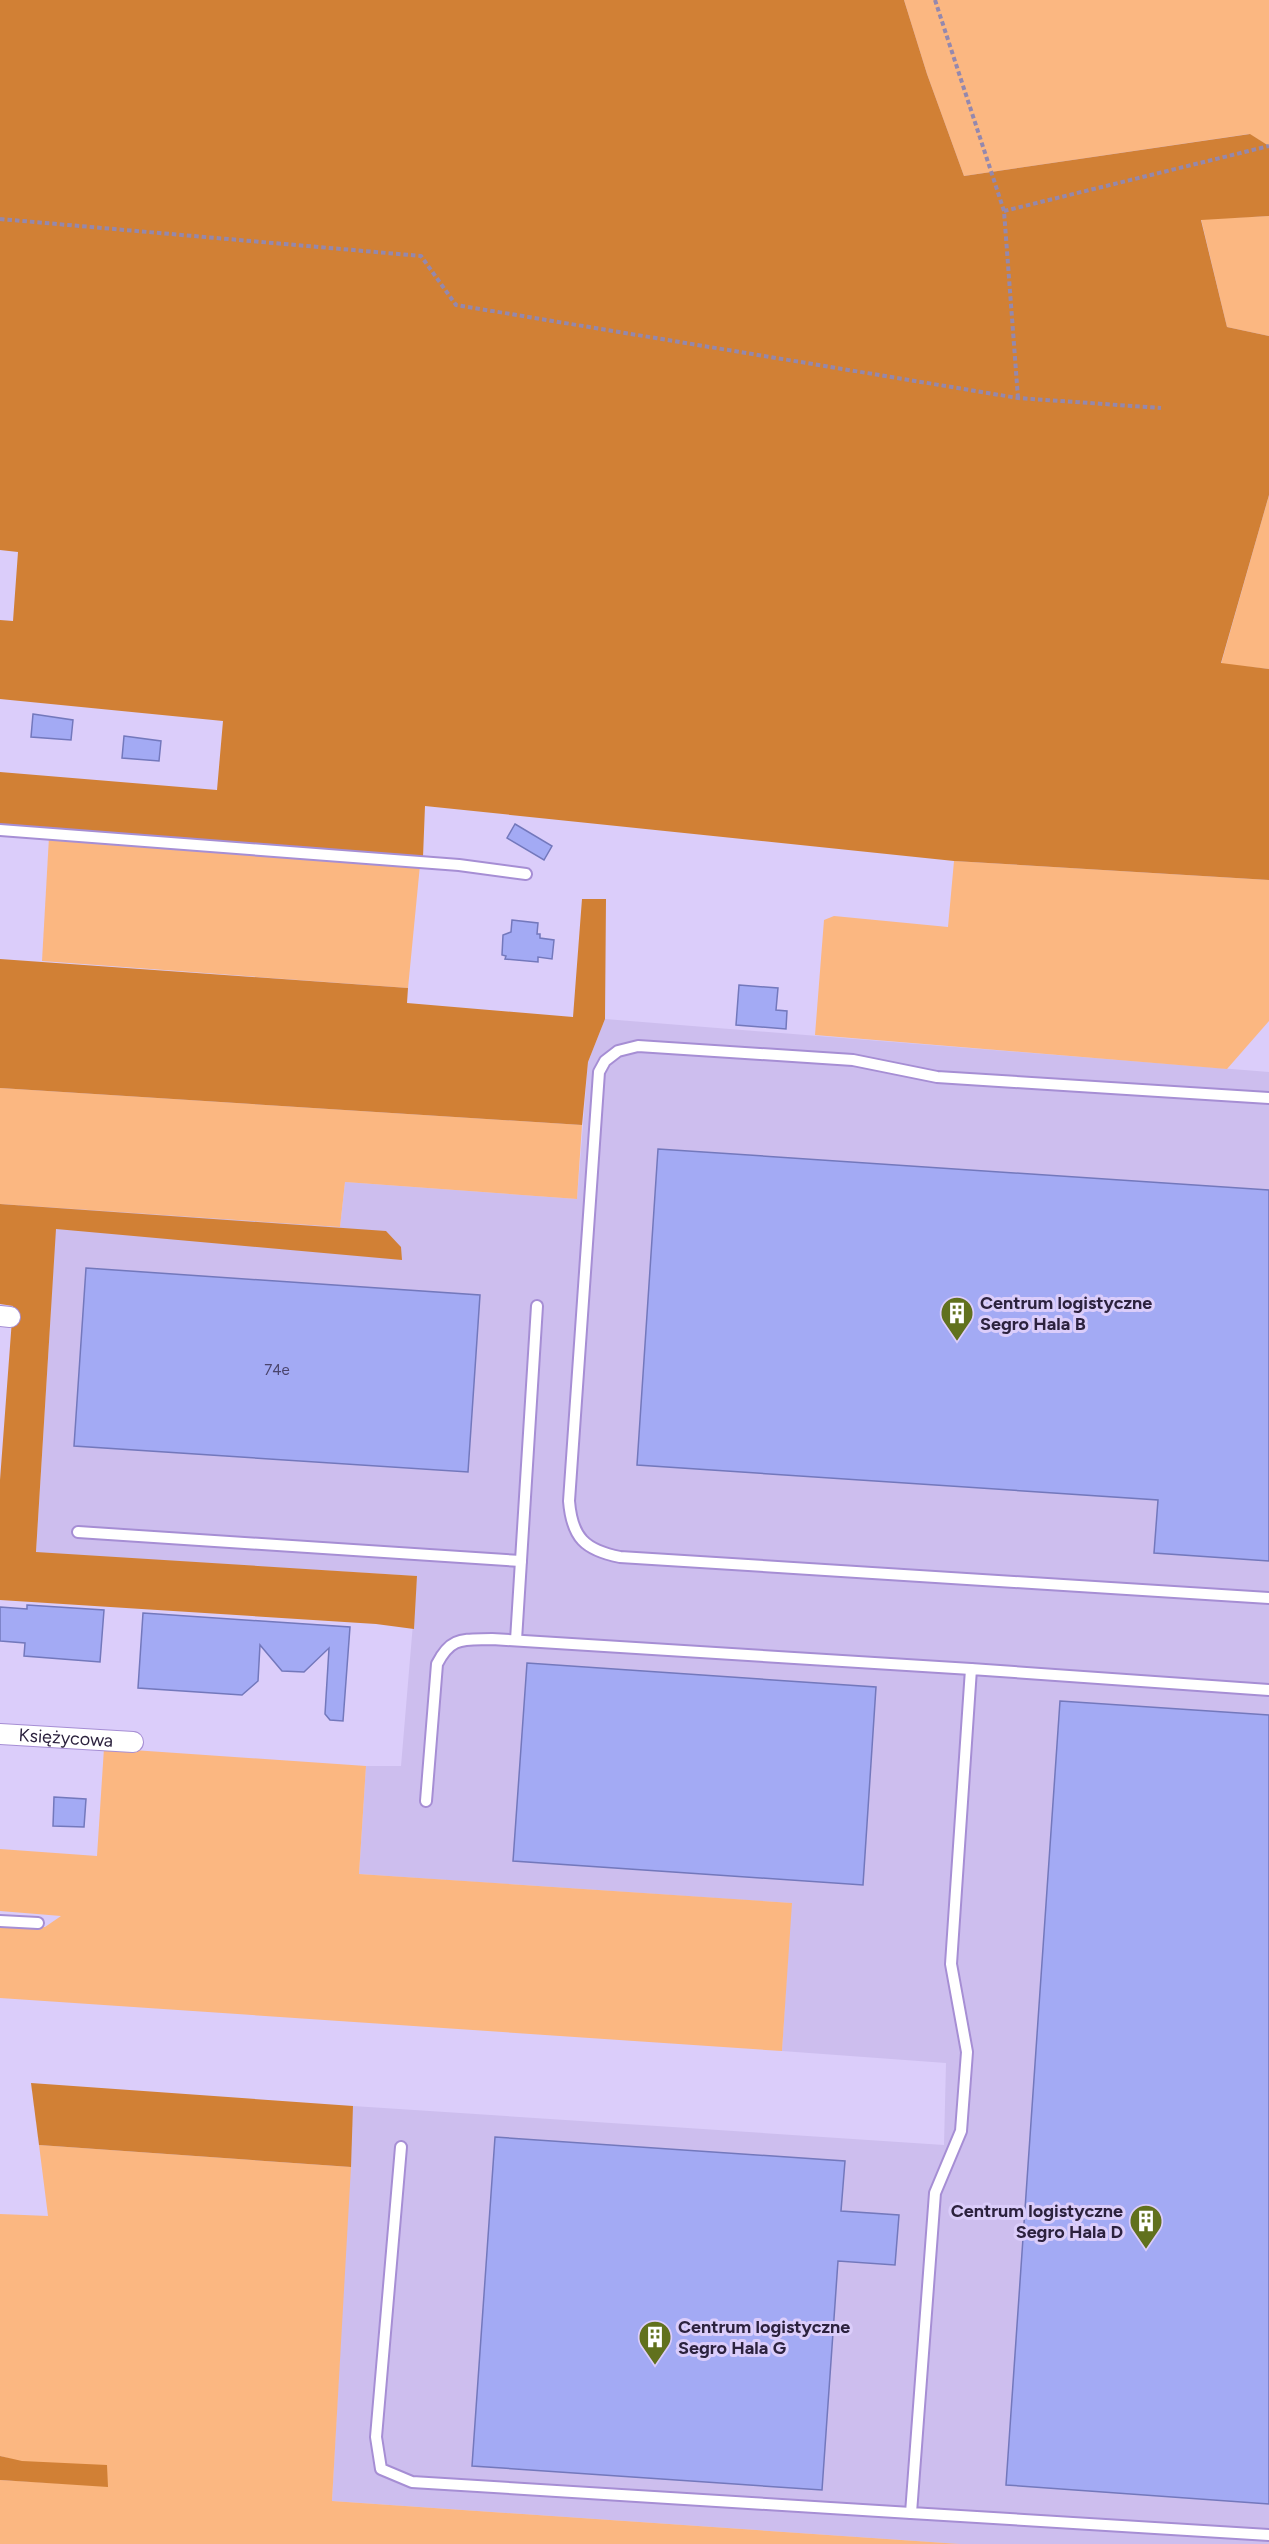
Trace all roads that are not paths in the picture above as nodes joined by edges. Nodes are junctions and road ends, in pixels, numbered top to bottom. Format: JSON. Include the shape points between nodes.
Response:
{"nodes":[{"id":1,"x":0,"y":830,"type":"edge"},
{"id":2,"x":526,"y":874,"type":"dead end"},
{"id":3,"x":1269,"y":1098,"type":"edge"},
{"id":4,"x":537,"y":1306,"type":"dead end"},
{"id":5,"x":78,"y":1532,"type":"dead end"},
{"id":6,"x":521,"y":1561,"type":"junction"},
{"id":7,"x":1269,"y":1598,"type":"edge"},
{"id":8,"x":516,"y":1640,"type":"junction"},
{"id":9,"x":971,"y":1669,"type":"junction"},
{"id":10,"x":1269,"y":1690,"type":"edge"},
{"id":11,"x":0,"y":1734,"type":"edge"},
{"id":12,"x":133,"y":1742,"type":"dead end"},
{"id":13,"x":426,"y":1801,"type":"dead end"},
{"id":14,"x":0,"y":1921,"type":"edge"},
{"id":15,"x":38,"y":1923,"type":"dead end"},
{"id":16,"x":401,"y":2147,"type":"dead end"},
{"id":17,"x":912,"y":2513,"type":"junction"},
{"id":18,"x":1269,"y":2535,"type":"edge"}],
"edges":[{"from":1,"to":2,"type":"lane","via":[[459,865]]},
{"from":3,"to":7,"type":"lane","via":[[936,1077],[853,1060],[728,1051],[638,1046],[618,1052],[605,1061],[599,1072],[569,1501],[570,1519],[581,1539],[596,1552],[620,1557]]},
{"from":4,"to":6,"type":"lane"},
{"from":5,"to":6,"type":"lane"},
{"from":6,"to":8,"type":"lane"},
{"from":8,"to":9,"type":"lane"},
{"from":8,"to":13,"type":"lane","via":[[458,1640],[441,1655],[435,1674]]},
{"from":9,"to":10,"type":"lane"},
{"from":9,"to":17,"type":"lane","via":[[951,1964],[967,2052],[961,2131],[935,2193]]},
{"from":11,"to":12,"type":"street","name":"Księżycowa"},
{"from":14,"to":15,"type":"lane"},
{"from":16,"to":17,"type":"lane","via":[[376,2437],[381,2469],[412,2482]]},
{"from":17,"to":18,"type":"lane"}]}
